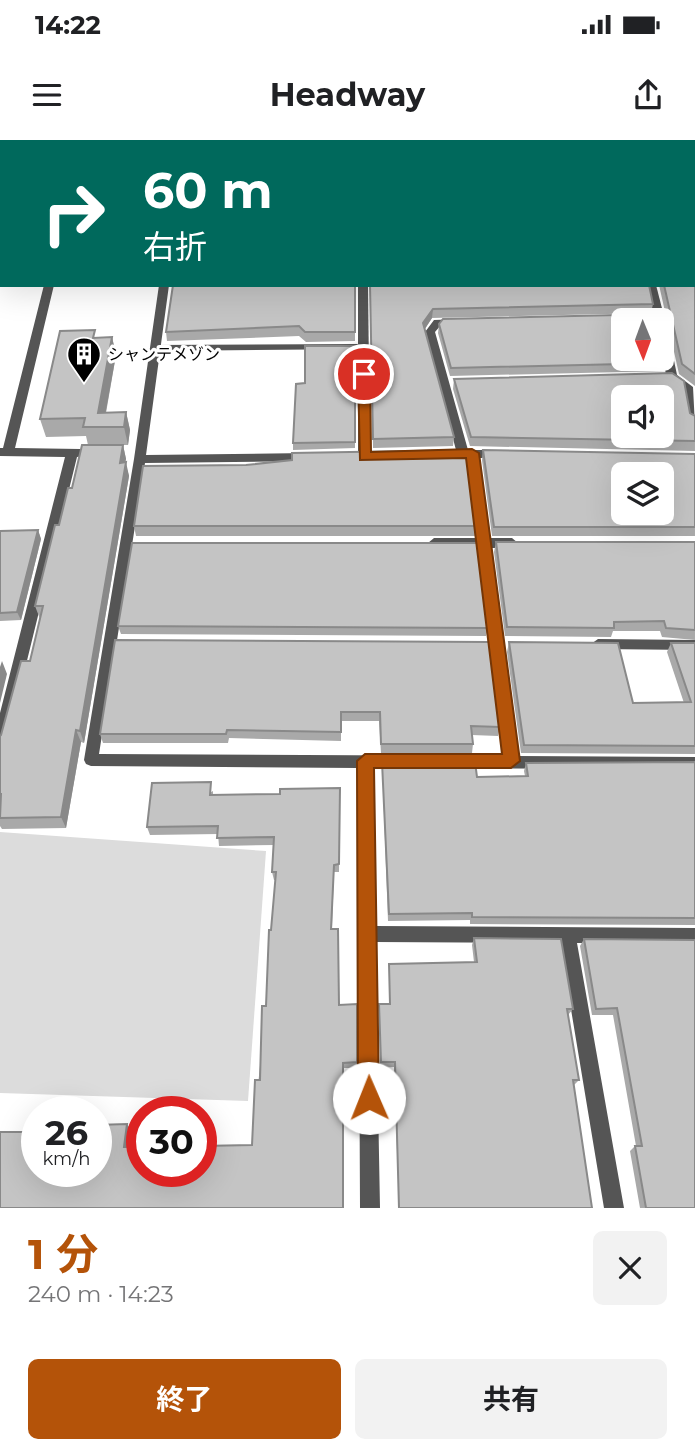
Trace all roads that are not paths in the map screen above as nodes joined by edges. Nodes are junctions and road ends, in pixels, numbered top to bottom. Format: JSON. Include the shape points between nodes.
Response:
{"nodes":[{"id":1,"x":48,"y":287,"type":"edge"},
{"id":2,"x":164,"y":287,"type":"edge"},
{"id":3,"x":363,"y":287,"type":"edge"},
{"id":4,"x":651,"y":287,"type":"edge"},
{"id":5,"x":657,"y":308,"type":"edge"},
{"id":6,"x":466,"y":321,"type":"edge"},
{"id":7,"x":363,"y":346,"type":"junction"},
{"id":8,"x":155,"y":348,"type":"junction"},
{"id":9,"x":671,"y":371,"type":"edge"},
{"id":10,"x":672,"y":377,"type":"junction"},
{"id":11,"x":648,"y":380,"type":"edge"},
{"id":12,"x":443,"y":383,"type":"junction"},
{"id":13,"x":457,"y":383,"type":"edge"},
{"id":14,"x":695,"y":422,"type":"edge"},
{"id":15,"x":4,"y":452,"type":"edge"},
{"id":16,"x":72,"y":453,"type":"junction"},
{"id":17,"x":100,"y":453,"type":"edge"},
{"id":18,"x":127,"y":453,"type":"edge"},
{"id":19,"x":468,"y":453,"type":"junction"},
{"id":20,"x":439,"y":454,"type":"edge"},
{"id":21,"x":514,"y":454,"type":"edge"},
{"id":22,"x":141,"y":456,"type":"junction"},
{"id":23,"x":322,"y":457,"type":"edge"},
{"id":24,"x":350,"y":457,"type":"edge"},
{"id":25,"x":415,"y":543,"type":"edge"},
{"id":26,"x":484,"y":543,"type":"junction"},
{"id":27,"x":523,"y":543,"type":"edge"},
{"id":28,"x":589,"y":643,"type":"edge"},
{"id":29,"x":695,"y":645,"type":"edge"},
{"id":30,"x":0,"y":743,"type":"edge"},
{"id":31,"x":365,"y":761,"type":"junction"},
{"id":32,"x":511,"y":761,"type":"junction"},
{"id":33,"x":695,"y":763,"type":"edge"},
{"id":34,"x":366,"y":934,"type":"junction"},
{"id":35,"x":567,"y":936,"type":"junction"},
{"id":36,"x":695,"y":936,"type":"edge"},
{"id":37,"x":370,"y":1208,"type":"edge"},
{"id":38,"x":614,"y":1208,"type":"edge"}],
"edges":[{"from":1,"to":15,"type":"street"},
{"from":2,"to":8,"type":"street"},
{"from":3,"to":7,"type":"street"},
{"from":4,"to":5,"type":"street"},
{"from":6,"to":12,"type":"street","via":[[438,322],[430,332]]},
{"from":7,"to":8,"type":"street"},
{"from":7,"to":24,"type":"street","via":[[371,456]]},
{"from":8,"to":22,"type":"street"},
{"from":9,"to":10,"type":"street"},
{"from":10,"to":11,"type":"street"},
{"from":10,"to":14,"type":"street","via":[[688,387]]},
{"from":12,"to":13,"type":"street"},
{"from":12,"to":19,"type":"street"},
{"from":15,"to":16,"type":"street"},
{"from":16,"to":17,"type":"street"},
{"from":16,"to":30,"type":"street"},
{"from":18,"to":22,"type":"street"},
{"from":19,"to":20,"type":"street"},
{"from":19,"to":21,"type":"street"},
{"from":19,"to":26,"type":"street"},
{"from":22,"to":23,"type":"street"},
{"from":22,"to":31,"type":"street","via":[[118,642],[91,760]]},
{"from":25,"to":26,"type":"street"},
{"from":26,"to":27,"type":"street"},
{"from":26,"to":32,"type":"street"},
{"from":28,"to":29,"type":"street"},
{"from":31,"to":32,"type":"street"},
{"from":31,"to":34,"type":"street"},
{"from":32,"to":33,"type":"street"},
{"from":34,"to":35,"type":"street"},
{"from":34,"to":37,"type":"street"},
{"from":35,"to":36,"type":"street"},
{"from":35,"to":38,"type":"street"}]}
